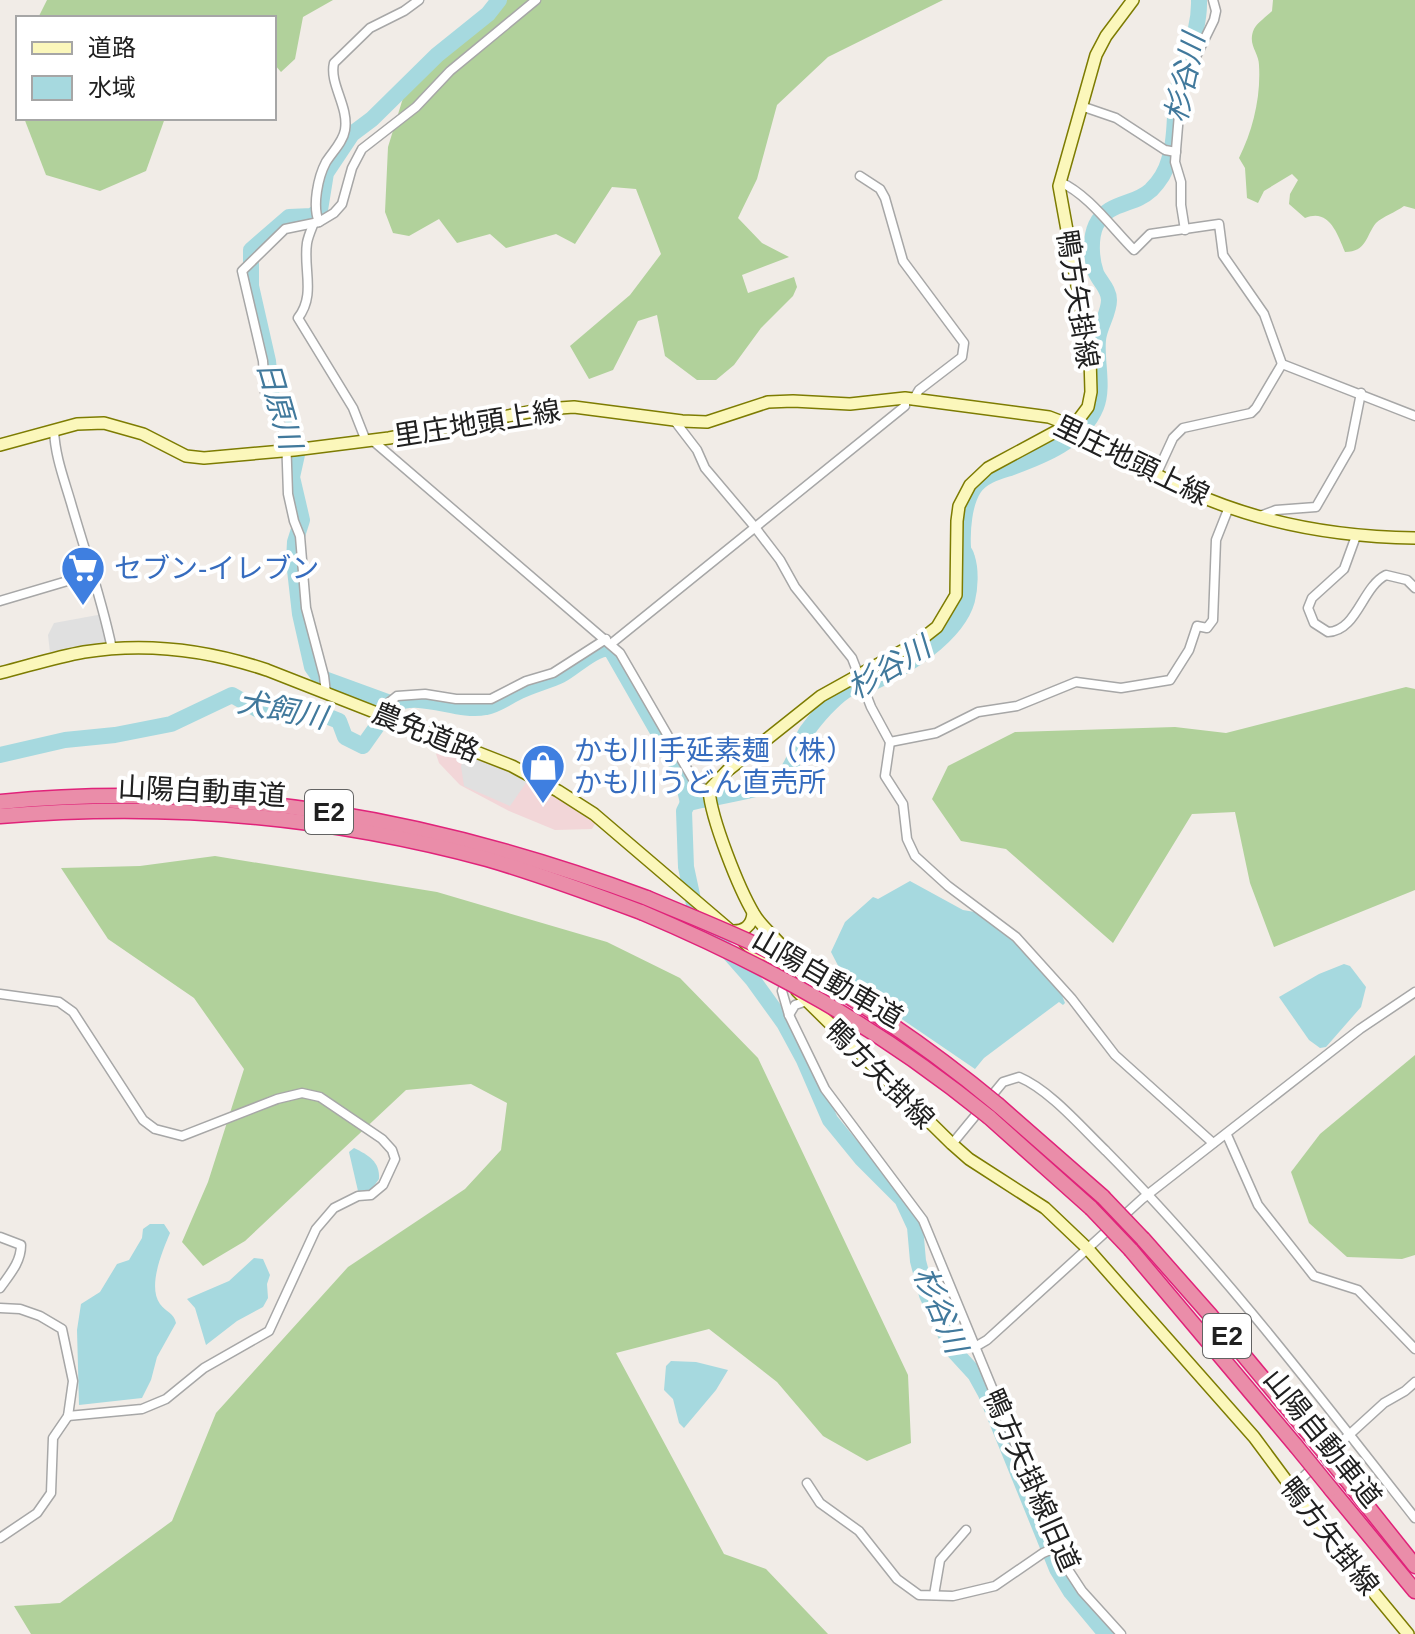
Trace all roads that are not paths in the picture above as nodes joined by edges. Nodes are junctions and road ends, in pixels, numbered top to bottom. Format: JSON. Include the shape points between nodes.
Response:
{"nodes":[{"id":1,"x":419,"y":0,"type":"edge"},
{"id":2,"x":536,"y":0,"type":"edge"},
{"id":3,"x":1133,"y":0,"type":"edge"},
{"id":4,"x":1213,"y":0,"type":"edge"},
{"id":5,"x":1081,"y":106,"type":"junction"},
{"id":6,"x":1173,"y":151,"type":"junction"},
{"id":7,"x":860,"y":176,"type":"dead end"},
{"id":8,"x":1060,"y":182,"type":"junction"},
{"id":9,"x":316,"y":218,"type":"junction"},
{"id":10,"x":1185,"y":230,"type":"junction"},
{"id":11,"x":1282,"y":364,"type":"junction"},
{"id":12,"x":1361,"y":393,"type":"junction"},
{"id":13,"x":909,"y":399,"type":"junction"},
{"id":14,"x":1415,"y":416,"type":"edge"},
{"id":15,"x":674,"y":420,"type":"junction"},
{"id":16,"x":1072,"y":426,"type":"junction"},
{"id":17,"x":54,"y":430,"type":"junction"},
{"id":18,"x":369,"y":440,"type":"junction"},
{"id":19,"x":0,"y":445,"type":"edge"},
{"id":20,"x":294,"y":450,"type":"junction"},
{"id":21,"x":1156,"y":475,"type":"junction"},
{"id":22,"x":1229,"y":507,"type":"junction"},
{"id":23,"x":1260,"y":516,"type":"junction"},
{"id":24,"x":754,"y":526,"type":"junction"},
{"id":25,"x":1356,"y":536,"type":"junction"},
{"id":26,"x":1415,"y":538,"type":"edge"},
{"id":27,"x":91,"y":574,"type":"junction"},
{"id":28,"x":1415,"y":588,"type":"edge"},
{"id":29,"x":0,"y":601,"type":"edge"},
{"id":30,"x":609,"y":641,"type":"junction"},
{"id":31,"x":112,"y":649,"type":"junction"},
{"id":32,"x":0,"y":673,"type":"edge"},
{"id":33,"x":860,"y":675,"type":"junction"},
{"id":34,"x":325,"y":685,"type":"junction"},
{"id":35,"x":382,"y":713,"type":"junction"},
{"id":36,"x":890,"y":742,"type":"junction"},
{"id":37,"x":710,"y":796,"type":"junction"},
{"id":38,"x":0,"y":802,"type":"edge"},
{"id":39,"x":0,"y":816,"type":"edge"},
{"id":40,"x":644,"y":905,"type":"junction"},
{"id":41,"x":753,"y":913,"type":"junction"},
{"id":42,"x":731,"y":931,"type":"junction"},
{"id":43,"x":786,"y":981,"type":"junction"},
{"id":44,"x":1415,"y":992,"type":"edge"},
{"id":45,"x":0,"y":994,"type":"edge"},
{"id":46,"x":807,"y":1001,"type":"junction"},
{"id":47,"x":789,"y":1015,"type":"junction"},
{"id":48,"x":994,"y":1111,"type":"junction"},
{"id":49,"x":1227,"y":1135,"type":"junction"},
{"id":50,"x":1213,"y":1143,"type":"junction"},
{"id":51,"x":952,"y":1144,"type":"junction"},
{"id":52,"x":1149,"y":1195,"type":"junction"},
{"id":53,"x":0,"y":1237,"type":"edge"},
{"id":54,"x":1087,"y":1248,"type":"junction"},
{"id":55,"x":0,"y":1288,"type":"edge"},
{"id":56,"x":0,"y":1308,"type":"edge"},
{"id":57,"x":975,"y":1347,"type":"junction"},
{"id":58,"x":1415,"y":1349,"type":"edge"},
{"id":59,"x":1415,"y":1382,"type":"edge"},
{"id":60,"x":68,"y":1416,"type":"junction"},
{"id":61,"x":1349,"y":1434,"type":"junction"},
{"id":62,"x":807,"y":1483,"type":"dead end"},
{"id":63,"x":1292,"y":1487,"type":"junction"},
{"id":64,"x":1415,"y":1518,"type":"edge"},
{"id":65,"x":966,"y":1530,"type":"dead end"},
{"id":66,"x":0,"y":1538,"type":"edge"},
{"id":67,"x":1056,"y":1548,"type":"junction"},
{"id":68,"x":1415,"y":1566,"type":"edge"},
{"id":69,"x":1415,"y":1591,"type":"edge"},
{"id":70,"x":934,"y":1595,"type":"junction"},
{"id":71,"x":1121,"y":1634,"type":"edge"},
{"id":72,"x":1408,"y":1634,"type":"edge"}],
"edges":[{"from":1,"to":9,"type":"street","via":[[370,28],[334,63],[345,130],[321,174]]},
{"from":2,"to":9,"type":"street","via":[[362,149],[342,204]]},
{"from":3,"to":5,"type":"main road","name":"鴨方矢掛線","via":[[1096,55]]},
{"from":4,"to":6,"type":"street","via":[[1214,20],[1183,86]]},
{"from":5,"to":6,"type":"street","via":[[1123,122]]},
{"from":5,"to":8,"type":"main road","name":"鴨方矢掛線"},
{"from":6,"to":10,"type":"street"},
{"from":7,"to":13,"type":"street","via":[[880,189],[903,261],[964,343],[962,357]]},
{"from":8,"to":10,"type":"street","via":[[1134,250],[1150,234]]},
{"from":8,"to":16,"type":"main road","name":"鴨方矢掛線","via":[[1090,361],[1088,407]]},
{"from":9,"to":18,"type":"street","via":[[306,244],[308,294],[298,318]]},
{"from":9,"to":20,"type":"street","via":[[285,229],[242,271],[265,392]]},
{"from":10,"to":11,"type":"street","via":[[1219,224],[1223,255],[1264,314]]},
{"from":11,"to":12,"type":"street"},
{"from":11,"to":21,"type":"street","via":[[1251,413],[1183,428]]},
{"from":12,"to":14,"type":"street"},
{"from":12,"to":23,"type":"street","via":[[1350,448],[1316,507]]},
{"from":13,"to":15,"type":"main road","name":"里庄地頭上線","via":[[768,402],[707,422]]},
{"from":13,"to":16,"type":"main road","name":"里庄地頭上線","via":[[1027,413]]},
{"from":13,"to":24,"type":"street"},
{"from":15,"to":18,"type":"main road","name":"里庄地頭上線","via":[[565,407]]},
{"from":15,"to":24,"type":"street","via":[[705,468]]},
{"from":16,"to":21,"type":"main road","name":"里庄地頭上線"},
{"from":16,"to":33,"type":"main road","name":"鴨方矢掛線","via":[[976,477],[959,506],[957,585],[950,608],[918,642]]},
{"from":17,"to":19,"type":"main road","name":"里庄地頭上線"},
{"from":17,"to":20,"type":"main road","name":"里庄地頭上線","via":[[104,423],[195,457]]},
{"from":17,"to":27,"type":"street"},
{"from":18,"to":20,"type":"main road","name":"里庄地頭上線"},
{"from":18,"to":30,"type":"street"},
{"from":20,"to":34,"type":"street","via":[[288,494],[298,531],[306,608]]},
{"from":21,"to":22,"type":"main road","name":"里庄地頭上線"},
{"from":22,"to":23,"type":"main road","name":"里庄地頭上線"},
{"from":22,"to":36,"type":"street","via":[[1216,540],[1213,620],[1207,628],[1197,626],[1170,680],[1121,688],[1076,682],[1017,706],[978,712],[936,733]]},
{"from":23,"to":25,"type":"main road","name":"里庄地頭上線"},
{"from":24,"to":30,"type":"street"},
{"from":24,"to":33,"type":"street"},
{"from":25,"to":26,"type":"main road","name":"里庄地頭上線"},
{"from":25,"to":28,"type":"street","via":[[1344,569],[1312,598],[1308,608],[1314,623],[1328,632],[1338,630],[1386,575],[1399,576]]},
{"from":27,"to":29,"type":"street"},
{"from":27,"to":31,"type":"street","via":[[103,602]]},
{"from":30,"to":35,"type":"street","via":[[491,699],[397,696]]},
{"from":30,"to":37,"type":"street","via":[[697,786]]},
{"from":31,"to":32,"type":"main road","name":"農免道路"},
{"from":31,"to":34,"type":"main road","name":"農免道路","via":[[232,658]]},
{"from":33,"to":36,"type":"street"},
{"from":33,"to":37,"type":"main road","name":"鴨方矢掛線","via":[[805,708],[727,771]]},
{"from":34,"to":35,"type":"main road","name":"農免道路"},
{"from":35,"to":42,"type":"main road","name":"農免道路","via":[[512,766],[558,791],[594,814]]},
{"from":36,"to":50,"type":"street","via":[[885,776],[903,804],[915,856],[1016,937],[1115,1055]]},
{"from":37,"to":41,"type":"main road"},
{"from":38,"to":40,"type":"highway","name":"山陽自動車道","number":"E2","via":[[167,797],[314,809],[488,845],[568,869]]},
{"from":39,"to":40,"type":"highway","name":"山陽自動車道","number":"E2","via":[[166,811],[314,824],[486,859]]},
{"from":40,"to":48,"type":"highway","name":"山陽自動車道","number":"E2","bridge":true,"via":[[738,936],[786,960],[950,1065]]},
{"from":41,"to":42,"type":"main road","via":[[745,929]]},
{"from":41,"to":43,"type":"main road","via":[[790,959]]},
{"from":42,"to":43,"type":"main road","name":"農免道路"},
{"from":43,"to":46,"type":"main road","name":"鴨方矢掛線"},
{"from":43,"to":47,"type":"street","name":"鴨方矢掛線旧道","via":[[782,991]]},
{"from":44,"to":49,"type":"street"},
{"from":45,"to":60,"type":"street","via":[[59,1002],[73,1012],[143,1120],[155,1129],[182,1136],[302,1093],[320,1097],[382,1139],[395,1159],[383,1185],[334,1208],[316,1229],[269,1331],[204,1368],[166,1399],[142,1409]]},
{"from":46,"to":47,"type":"street","via":[[795,1005]]},
{"from":46,"to":51,"type":"main road","name":"鴨方矢掛線"},
{"from":47,"to":57,"type":"street","name":"鴨方矢掛線旧道","via":[[825,1089],[923,1220]]},
{"from":48,"to":68,"type":"highway","name":"山陽自動車道","number":"E2","bridge":true,"via":[[1103,1197],[1143,1239]]},
{"from":48,"to":69,"type":"highway","name":"山陽自動車道","number":"E2","bridge":true,"via":[[1131,1250]]},
{"from":49,"to":50,"type":"street"},
{"from":49,"to":58,"type":"street","via":[[1258,1205],[1314,1276],[1358,1290]]},
{"from":50,"to":52,"type":"street"},
{"from":51,"to":52,"type":"street","via":[[1003,1082],[1019,1077],[1074,1119]]},
{"from":51,"to":54,"type":"main road","name":"鴨方矢掛線","via":[[1045,1208]]},
{"from":52,"to":54,"type":"street"},
{"from":52,"to":61,"type":"street","via":[[1209,1259]]},
{"from":53,"to":55,"type":"street","via":[[21,1245],[21,1252]]},
{"from":54,"to":57,"type":"street"},
{"from":54,"to":63,"type":"main road","name":"鴨方矢掛線"},
{"from":56,"to":60,"type":"street","via":[[20,1309],[62,1329],[73,1381]]},
{"from":57,"to":67,"type":"street","name":"鴨方矢掛線旧道"},
{"from":59,"to":61,"type":"street"},
{"from":60,"to":66,"type":"street","via":[[53,1438],[46,1503]]},
{"from":61,"to":63,"type":"street"},
{"from":61,"to":64,"type":"street"},
{"from":62,"to":70,"type":"street","via":[[820,1503],[859,1531],[897,1579],[919,1595]]},
{"from":63,"to":72,"type":"main road","name":"鴨方矢掛線"},
{"from":65,"to":70,"type":"street","via":[[940,1560]]},
{"from":67,"to":70,"type":"street","via":[[995,1586],[964,1595]]},
{"from":67,"to":71,"type":"street","name":"鴨方矢掛線旧道","via":[[1073,1578]]}]}
